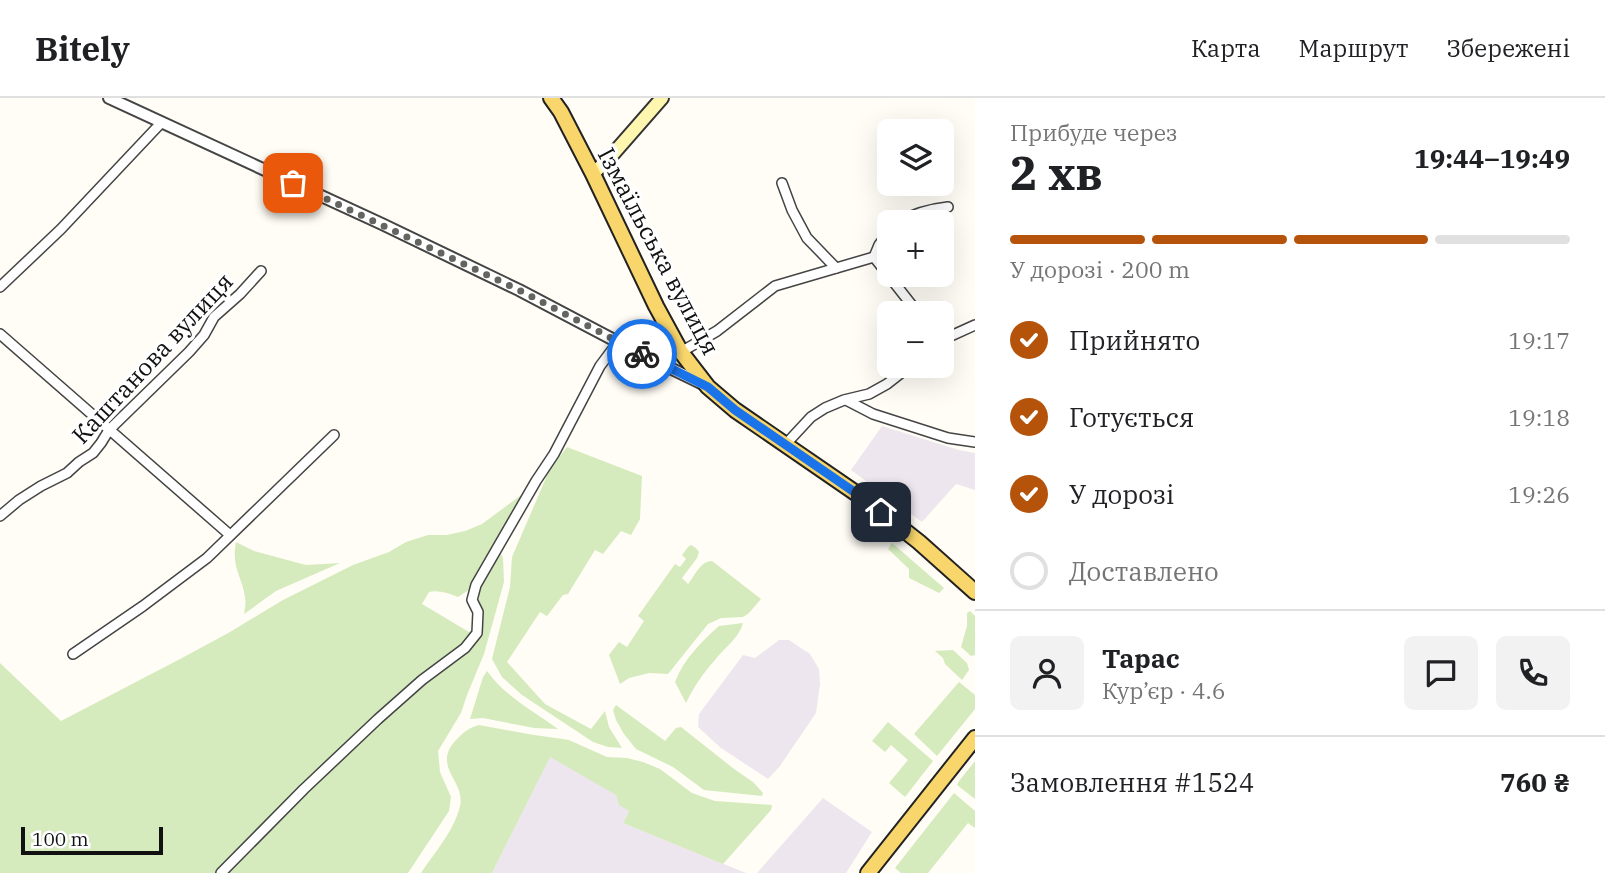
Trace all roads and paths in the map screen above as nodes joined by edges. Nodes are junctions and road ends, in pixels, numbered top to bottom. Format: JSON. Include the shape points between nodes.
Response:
{"nodes":[{"id":1,"x":108,"y":98,"type":"edge"},
{"id":2,"x":551,"y":98,"type":"edge"},
{"id":3,"x":662,"y":98,"type":"edge"},
{"id":4,"x":161,"y":123,"type":"junction"},
{"id":5,"x":593,"y":174,"type":"junction"},
{"id":6,"x":782,"y":183,"type":"dead end"},
{"id":7,"x":948,"y":207,"type":"dead end"},
{"id":8,"x":927,"y":210,"type":"edge"},
{"id":9,"x":877,"y":250,"type":"edge"},
{"id":10,"x":874,"y":257,"type":"junction"},
{"id":11,"x":836,"y":268,"type":"junction"},
{"id":12,"x":261,"y":271,"type":"dead end"},
{"id":13,"x":0,"y":287,"type":"edge"},
{"id":14,"x":909,"y":301,"type":"edge"},
{"id":15,"x":975,"y":325,"type":"edge"},
{"id":16,"x":0,"y":334,"type":"edge"},
{"id":17,"x":954,"y":335,"type":"edge"},
{"id":18,"x":618,"y":342,"type":"junction"},
{"id":19,"x":681,"y":352,"type":"junction"},
{"id":20,"x":895,"y":378,"type":"edge"},
{"id":21,"x":708,"y":387,"type":"junction"},
{"id":22,"x":844,"y":400,"type":"junction"},
{"id":23,"x":108,"y":430,"type":"junction"},
{"id":24,"x":334,"y":435,"type":"dead end"},
{"id":25,"x":975,"y":442,"type":"edge"},
{"id":26,"x":785,"y":444,"type":"junction"},
{"id":27,"x":0,"y":516,"type":"edge"},
{"id":28,"x":230,"y":535,"type":"junction"},
{"id":29,"x":975,"y":592,"type":"edge"},
{"id":30,"x":73,"y":654,"type":"dead end"},
{"id":31,"x":975,"y":738,"type":"edge"},
{"id":32,"x":221,"y":873,"type":"edge"},
{"id":33,"x":868,"y":873,"type":"edge"}],
"edges":[{"from":1,"to":4,"type":"street"},
{"from":2,"to":5,"type":"main road","name":"Ізмаїльська вулиця"},
{"from":3,"to":5,"type":"main road"},
{"from":4,"to":13,"type":"street"},
{"from":4,"to":18,"type":"street","via":[[382,224]]},
{"from":5,"to":19,"type":"main road","name":"Ізмаїльська вулиця"},
{"from":6,"to":11,"type":"street","via":[[807,238]]},
{"from":7,"to":8,"type":"street"},
{"from":9,"to":10,"type":"street"},
{"from":10,"to":11,"type":"street"},
{"from":10,"to":14,"type":"street"},
{"from":11,"to":19,"type":"street","via":[[775,286],[717,331]]},
{"from":12,"to":23,"type":"street","name":"Каштанова вулиця","via":[[214,317],[189,352]]},
{"from":15,"to":17,"type":"street"},
{"from":16,"to":23,"type":"street"},
{"from":18,"to":21,"type":"street"},
{"from":18,"to":32,"type":"street","via":[[476,585],[472,600],[478,612],[477,633],[378,719]]},
{"from":19,"to":21,"type":"main road","name":"Ізмаїльська вулиця"},
{"from":20,"to":22,"type":"street","via":[[869,394]]},
{"from":21,"to":26,"type":"main road","name":"Ізмаїльська вулиця"},
{"from":22,"to":25,"type":"street","via":[[873,414]]},
{"from":22,"to":26,"type":"street","via":[[811,417]]},
{"from":23,"to":27,"type":"street","name":"Каштанова вулиця","via":[[93,453]]},
{"from":23,"to":28,"type":"street"},
{"from":24,"to":28,"type":"street"},
{"from":26,"to":29,"type":"main road","name":"Ізмаїльська вулиця","via":[[863,498]]},
{"from":28,"to":30,"type":"street","via":[[207,558]]},
{"from":31,"to":33,"type":"main road"}]}
